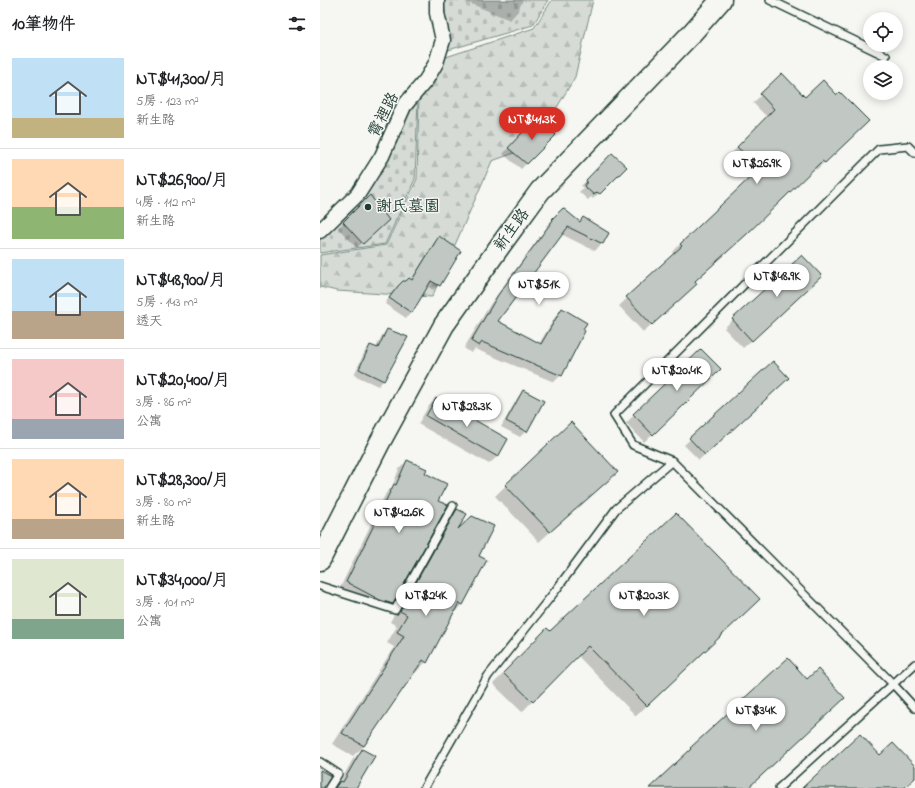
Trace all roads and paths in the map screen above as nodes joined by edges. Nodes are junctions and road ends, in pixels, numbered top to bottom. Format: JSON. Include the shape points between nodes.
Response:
{"nodes":[{"id":1,"x":437,"y":0,"type":"edge"},
{"id":2,"x":720,"y":0,"type":"edge"},
{"id":3,"x":770,"y":0,"type":"edge"},
{"id":4,"x":886,"y":56,"type":"dead end"},
{"id":5,"x":915,"y":153,"type":"edge"},
{"id":6,"x":320,"y":231,"type":"edge"},
{"id":7,"x":672,"y":461,"type":"junction"},
{"id":8,"x":453,"y":506,"type":"dead end"},
{"id":9,"x":320,"y":560,"type":"edge"},
{"id":10,"x":320,"y":586,"type":"edge"},
{"id":11,"x":915,"y":664,"type":"edge"},
{"id":12,"x":893,"y":684,"type":"junction"},
{"id":13,"x":915,"y":708,"type":"edge"},
{"id":14,"x":320,"y":762,"type":"edge"},
{"id":15,"x":329,"y":788,"type":"edge"},
{"id":16,"x":424,"y":788,"type":"edge"},
{"id":17,"x":779,"y":788,"type":"edge"}],
"edges":[{"from":1,"to":6,"type":"street","name":"霄裡路","via":[[443,40],[436,63],[426,80],[404,106],[382,156],[358,194]]},
{"from":2,"to":9,"type":"street","name":"新生路","via":[[691,34],[540,191],[500,246],[444,325]]},
{"from":3,"to":4,"type":"lane"},
{"from":5,"to":7,"type":"lane","via":[[908,146],[879,148],[614,415],[633,445]]},
{"from":7,"to":12,"type":"lane"},
{"from":7,"to":16,"type":"lane","via":[[616,509],[488,676]]},
{"from":8,"to":10,"type":"lane","via":[[395,610]]},
{"from":11,"to":12,"type":"lane"},
{"from":12,"to":13,"type":"lane"},
{"from":12,"to":17,"type":"lane"},
{"from":14,"to":15,"type":"lane","via":[[338,774]]}]}
